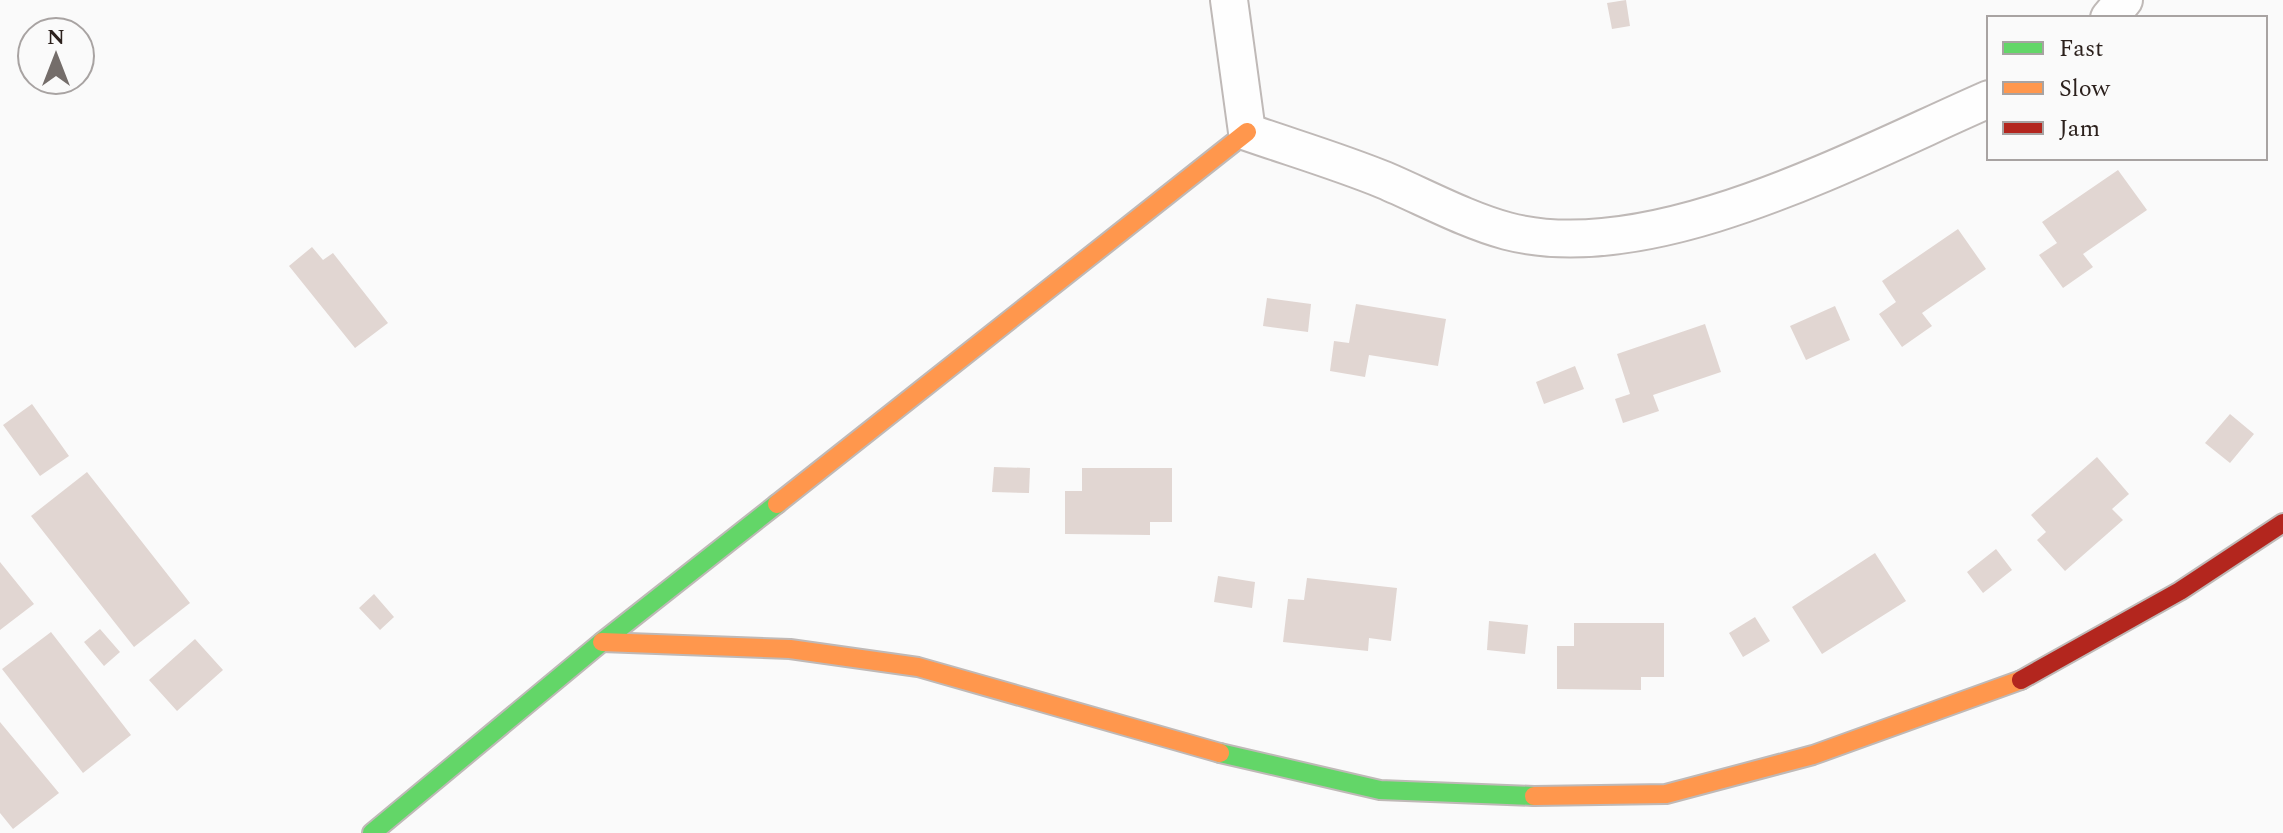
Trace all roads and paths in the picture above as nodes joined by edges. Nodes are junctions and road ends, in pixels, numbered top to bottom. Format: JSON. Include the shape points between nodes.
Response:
{"nodes":[{"id":1,"x":1229,"y":0,"type":"edge"},
{"id":2,"x":2124,"y":0,"type":"edge"},
{"id":3,"x":2111,"y":16,"type":"edge"},
{"id":4,"x":1987,"y":100,"type":"edge"},
{"id":5,"x":1247,"y":132,"type":"junction"},
{"id":6,"x":2283,"y":523,"type":"edge"},
{"id":7,"x":602,"y":642,"type":"junction"},
{"id":8,"x":372,"y":833,"type":"edge"}],
"edges":[{"from":1,"to":5,"type":"street"},
{"from":2,"to":3,"type":"street"},
{"from":4,"to":5,"type":"street","via":[[1767,196],[1638,233],[1563,239],[1507,231],[1363,171]]},
{"from":5,"to":7,"type":"street"},
{"from":6,"to":7,"type":"street","via":[[2180,591],[2022,680],[1813,755],[1666,794],[1494,797],[1380,790],[1234,757],[918,667],[790,649]]},
{"from":7,"to":8,"type":"street"}]}
